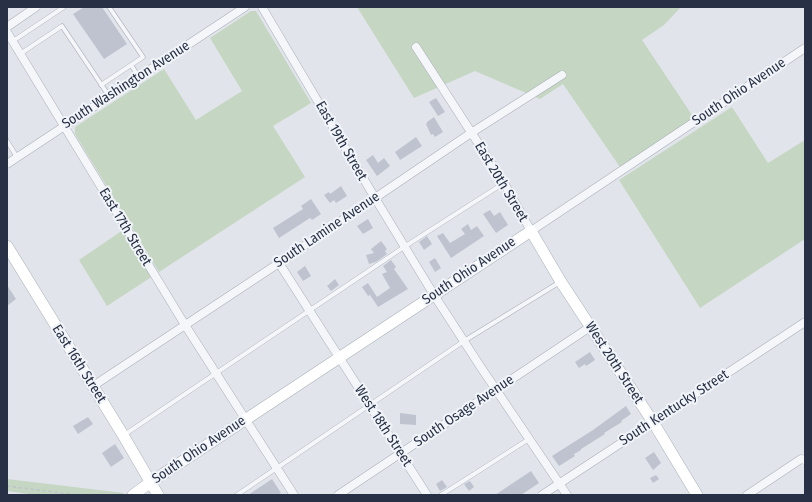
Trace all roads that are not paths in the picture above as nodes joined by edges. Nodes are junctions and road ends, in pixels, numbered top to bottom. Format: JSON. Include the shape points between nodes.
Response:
{"nodes":[{"id":1,"x":36,"y":7,"type":"edge"},
{"id":2,"x":64,"y":7,"type":"edge"},
{"id":3,"x":109,"y":7,"type":"edge"},
{"id":4,"x":245,"y":7,"type":"edge"},
{"id":5,"x":262,"y":7,"type":"edge"},
{"id":6,"x":7,"y":27,"type":"edge"},
{"id":7,"x":7,"y":32,"type":"edge"},
{"id":8,"x":13,"y":42,"type":"junction"},
{"id":9,"x":416,"y":47,"type":"dead end"},
{"id":10,"x":805,"y":48,"type":"edge"},
{"id":11,"x":20,"y":54,"type":"junction"},
{"id":12,"x":131,"y":65,"type":"junction"},
{"id":13,"x":562,"y":76,"type":"dead end"},
{"id":14,"x":139,"y":77,"type":"junction"},
{"id":15,"x":102,"y":85,"type":"junction"},
{"id":16,"x":109,"y":96,"type":"junction"},
{"id":17,"x":64,"y":126,"type":"junction"},
{"id":18,"x":471,"y":133,"type":"junction"},
{"id":19,"x":7,"y":141,"type":"edge"},
{"id":20,"x":17,"y":157,"type":"junction"},
{"id":21,"x":7,"y":164,"type":"edge"},
{"id":22,"x":504,"y":183,"type":"junction"},
{"id":23,"x":375,"y":198,"type":"junction"},
{"id":24,"x":531,"y":230,"type":"junction"},
{"id":25,"x":7,"y":246,"type":"edge"},
{"id":26,"x":404,"y":247,"type":"junction"},
{"id":27,"x":279,"y":263,"type":"junction"},
{"id":28,"x":561,"y":282,"type":"junction"},
{"id":29,"x":434,"y":295,"type":"junction"},
{"id":30,"x":309,"y":310,"type":"junction"},
{"id":31,"x":805,"y":322,"type":"edge"},
{"id":32,"x":185,"y":325,"type":"junction"},
{"id":33,"x":590,"y":327,"type":"junction"},
{"id":34,"x":464,"y":341,"type":"junction"},
{"id":35,"x":339,"y":357,"type":"junction"},
{"id":36,"x":216,"y":373,"type":"junction"},
{"id":37,"x":93,"y":386,"type":"junction"},
{"id":38,"x":496,"y":390,"type":"junction"},
{"id":39,"x":370,"y":405,"type":"junction"},
{"id":40,"x":246,"y":419,"type":"junction"},
{"id":41,"x":653,"y":422,"type":"junction"},
{"id":42,"x":124,"y":436,"type":"junction"},
{"id":43,"x":529,"y":439,"type":"junction"},
{"id":44,"x":401,"y":453,"type":"junction"},
{"id":45,"x":805,"y":460,"type":"edge"},
{"id":46,"x":277,"y":468,"type":"junction"},
{"id":47,"x":151,"y":482,"type":"junction"},
{"id":48,"x":559,"y":484,"type":"junction"},
{"id":49,"x":133,"y":495,"type":"edge"},
{"id":50,"x":158,"y":495,"type":"edge"},
{"id":51,"x":238,"y":495,"type":"edge"},
{"id":52,"x":294,"y":495,"type":"edge"},
{"id":53,"x":338,"y":495,"type":"edge"},
{"id":54,"x":427,"y":495,"type":"edge"},
{"id":55,"x":441,"y":495,"type":"edge"},
{"id":56,"x":542,"y":495,"type":"edge"},
{"id":57,"x":567,"y":495,"type":"edge"},
{"id":58,"x":697,"y":495,"type":"edge"},
{"id":59,"x":747,"y":495,"type":"edge"}],
"edges":[{"from":1,"to":6,"type":"street"},
{"from":2,"to":8,"type":"lane"},
{"from":3,"to":12,"type":"lane","via":[[143,57]]},
{"from":4,"to":14,"type":"street","name":"South Washington Avenue"},
{"from":5,"to":23,"type":"street","name":"East 19th Street"},
{"from":7,"to":8,"type":"street","name":"East 17th Street"},
{"from":8,"to":11,"type":"street","name":"East 17th Street"},
{"from":9,"to":18,"type":"street","name":"East 20th Street"},
{"from":10,"to":24,"type":"street","name":"South Ohio Avenue"},
{"from":11,"to":15,"type":"lane","via":[[62,26]]},
{"from":11,"to":17,"type":"street","name":"East 17th Street"},
{"from":12,"to":14,"type":"lane"},
{"from":12,"to":15,"type":"lane"},
{"from":13,"to":18,"type":"street","name":"South Lamine Avenue"},
{"from":14,"to":16,"type":"street","name":"South Washington Avenue"},
{"from":15,"to":16,"type":"lane"},
{"from":16,"to":17,"type":"street","name":"South Washington Avenue"},
{"from":17,"to":20,"type":"street","name":"South Washington Avenue"},
{"from":17,"to":32,"type":"street","name":"East 17th Street"},
{"from":18,"to":22,"type":"street","name":"East 20th Street"},
{"from":18,"to":23,"type":"street","name":"South Lamine Avenue"},
{"from":19,"to":20,"type":"lane"},
{"from":20,"to":21,"type":"street","name":"South Washington Avenue"},
{"from":22,"to":24,"type":"street","name":"East 20th Street"},
{"from":22,"to":26,"type":"lane"},
{"from":23,"to":26,"type":"street","name":"East 19th Street"},
{"from":23,"to":27,"type":"street","name":"South Lamine Avenue"},
{"from":24,"to":28,"type":"street","name":"West 20th Street"},
{"from":24,"to":29,"type":"street","name":"South Ohio Avenue"},
{"from":25,"to":37,"type":"street","name":"East 16th Street"},
{"from":26,"to":29,"type":"street","name":"East 19th Street"},
{"from":26,"to":30,"type":"lane"},
{"from":27,"to":30,"type":"street","name":"West 18th Street"},
{"from":27,"to":32,"type":"street","name":"South Lamine Avenue"},
{"from":28,"to":33,"type":"street","name":"West 20th Street"},
{"from":28,"to":34,"type":"lane"},
{"from":29,"to":34,"type":"street","name":"East 19th Street"},
{"from":29,"to":35,"type":"street","name":"South Ohio Avenue"},
{"from":30,"to":35,"type":"street","name":"West 18th Street"},
{"from":30,"to":36,"type":"lane"},
{"from":31,"to":41,"type":"street","name":"South Kentucky Street"},
{"from":32,"to":36,"type":"street","name":"East 17th Street"},
{"from":32,"to":37,"type":"street","name":"South Lamine Avenue"},
{"from":33,"to":38,"type":"street","name":"South Osage Avenue"},
{"from":33,"to":41,"type":"street","name":"West 20th Street"},
{"from":34,"to":38,"type":"street","name":"East 19th Street"},
{"from":34,"to":39,"type":"lane"},
{"from":35,"to":39,"type":"street","name":"West 18th Street"},
{"from":35,"to":40,"type":"street","name":"South Ohio Avenue"},
{"from":36,"to":40,"type":"street","name":"East 17th Street"},
{"from":36,"to":42,"type":"lane"},
{"from":37,"to":42,"type":"street","name":"East 16th Street"},
{"from":38,"to":43,"type":"street","name":"East 19th Street"},
{"from":38,"to":44,"type":"street","name":"South Osage Avenue"},
{"from":39,"to":44,"type":"street","name":"West 18th Street"},
{"from":39,"to":46,"type":"lane"},
{"from":40,"to":46,"type":"street","name":"East 17th Street"},
{"from":40,"to":47,"type":"street","name":"South Ohio Avenue"},
{"from":41,"to":48,"type":"street","name":"South Kentucky Street"},
{"from":41,"to":58,"type":"street","name":"West 20th Street"},
{"from":42,"to":47,"type":"street","name":"East 16th Street"},
{"from":43,"to":48,"type":"street","name":"East 19th Street"},
{"from":43,"to":55,"type":"lane"},
{"from":44,"to":53,"type":"street","name":"South Osage Avenue"},
{"from":44,"to":54,"type":"street","name":"West 18th Street"},
{"from":45,"to":59,"type":"street","via":[[801,459]]},
{"from":46,"to":51,"type":"lane"},
{"from":46,"to":52,"type":"street","name":"East 17th Street"},
{"from":47,"to":49,"type":"street","name":"South Ohio Avenue"},
{"from":47,"to":50,"type":"street","name":"East 16th Street"},
{"from":48,"to":56,"type":"street","name":"South Kentucky Street"},
{"from":48,"to":57,"type":"street","name":"East 19th Street"}]}
